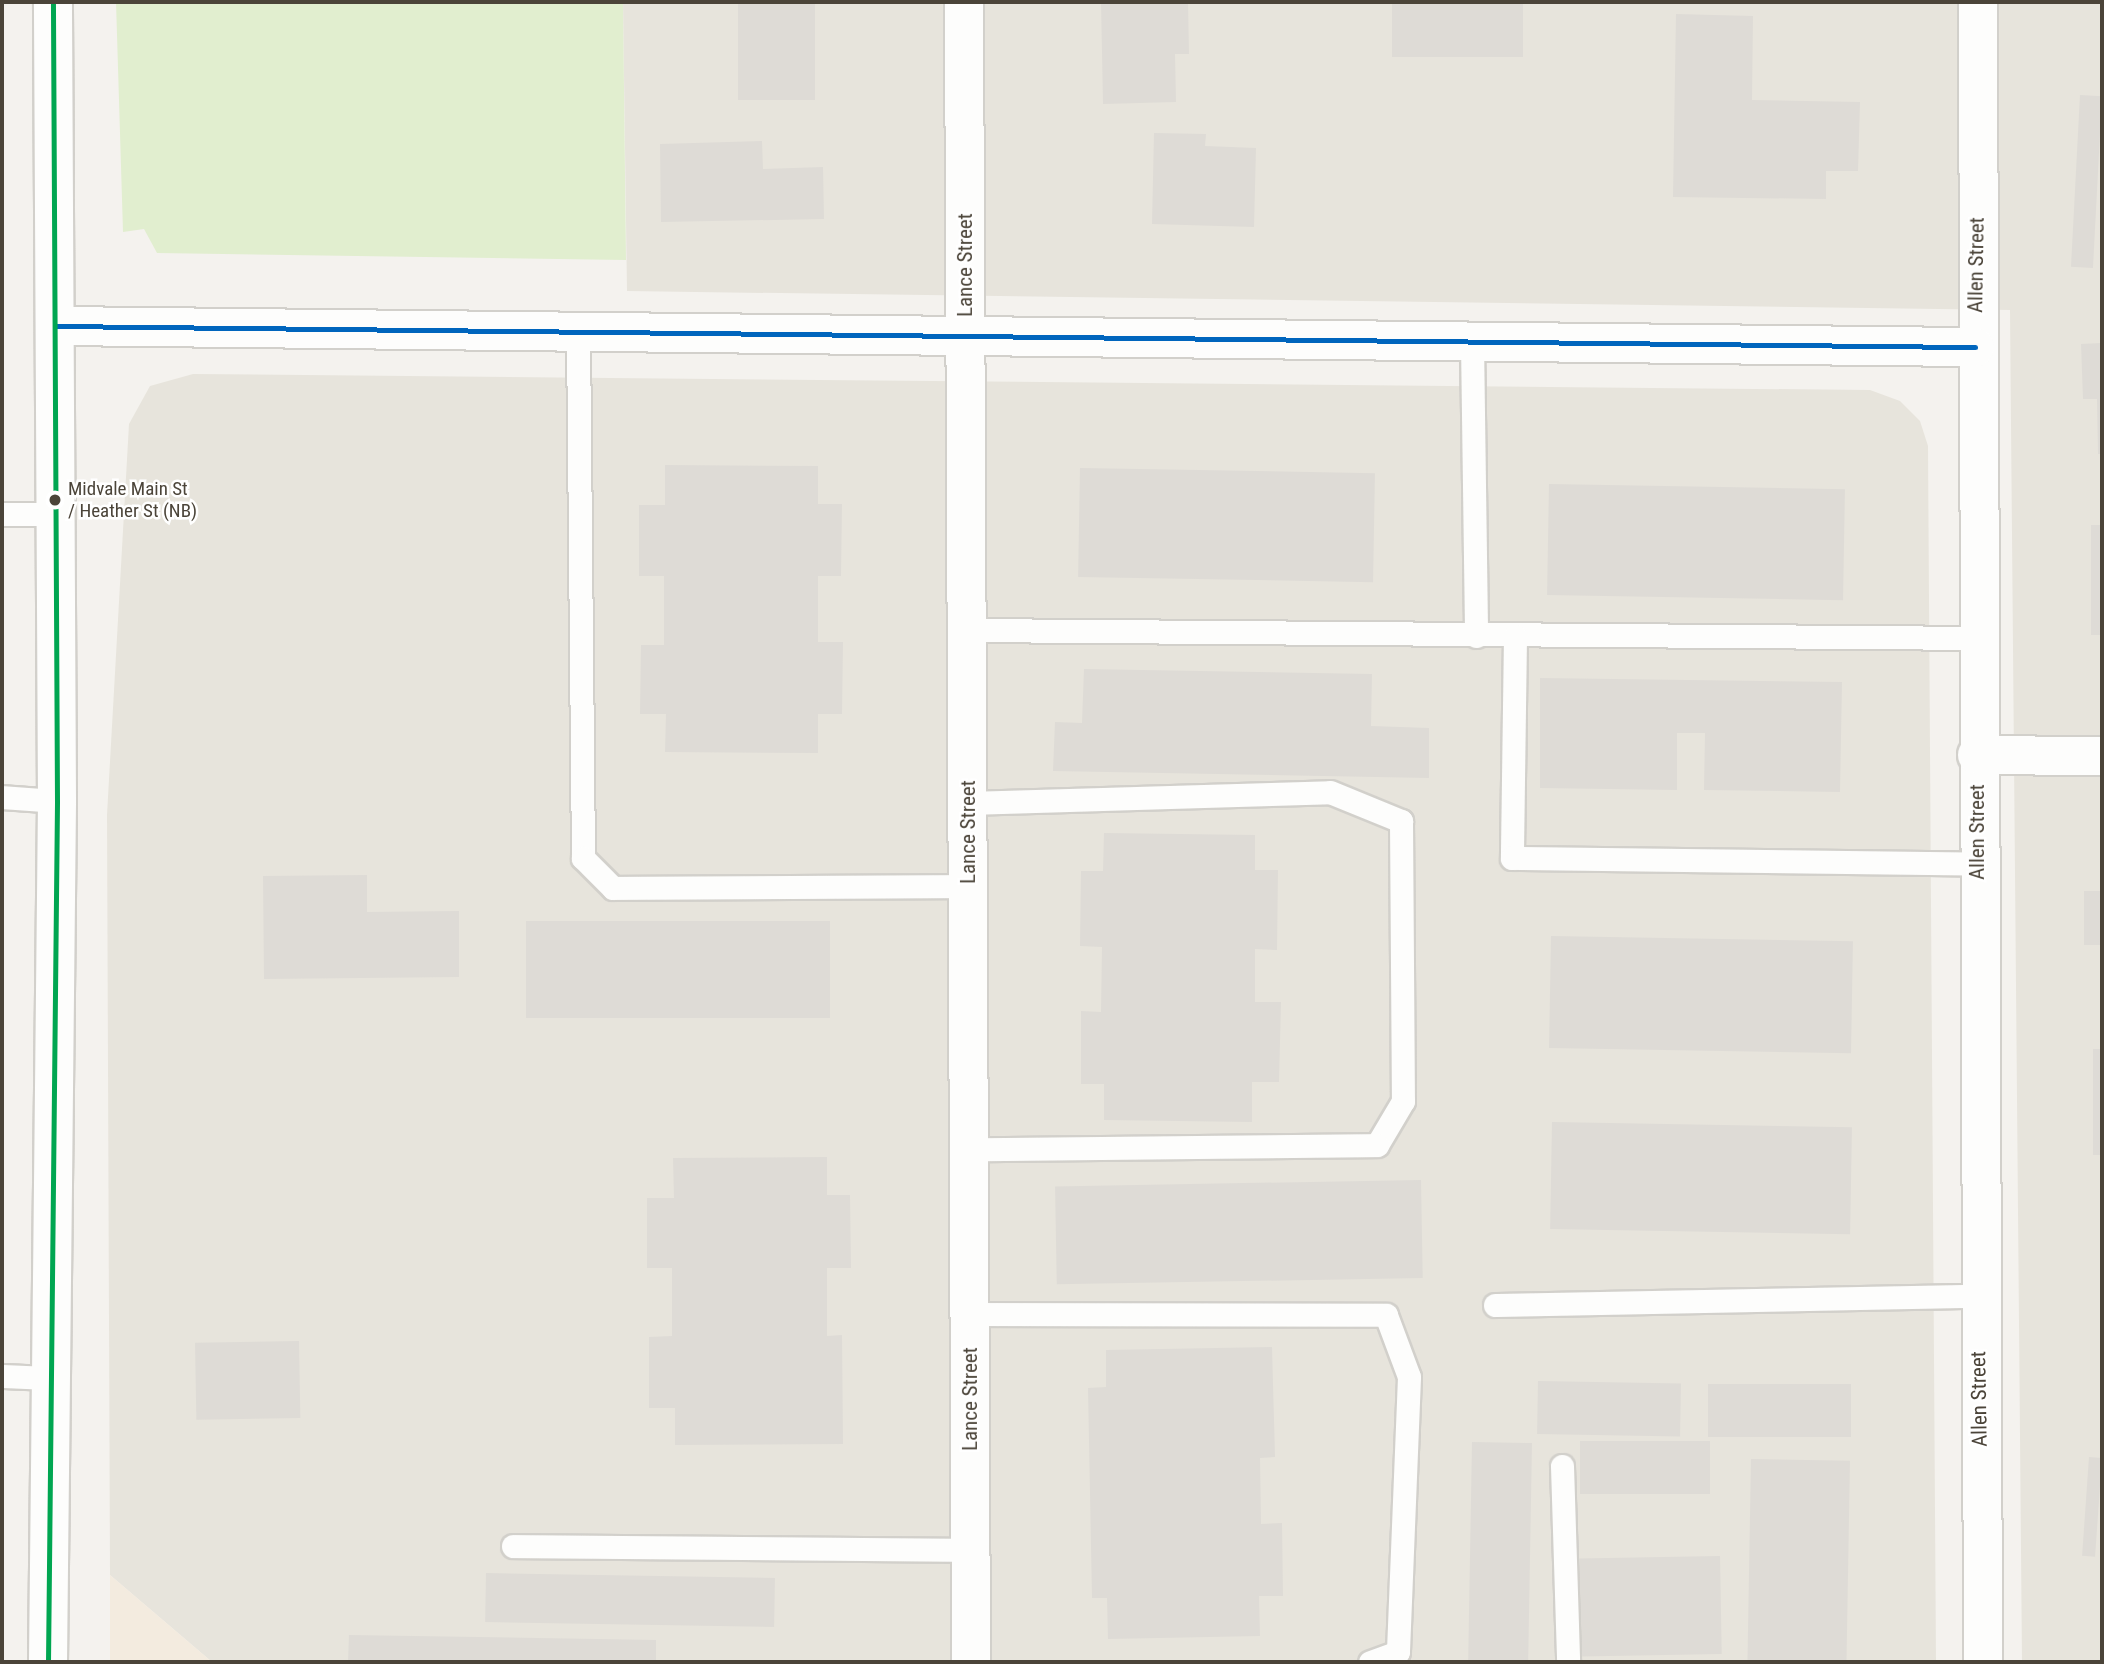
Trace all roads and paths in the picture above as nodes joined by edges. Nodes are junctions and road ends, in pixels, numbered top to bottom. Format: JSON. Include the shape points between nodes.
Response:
{"nodes":[{"id":1,"x":53,"y":2,"type":"edge"},
{"id":2,"x":964,"y":2,"type":"edge"},
{"id":3,"x":1978,"y":2,"type":"edge"},
{"id":4,"x":57,"y":326,"type":"junction"},
{"id":5,"x":578,"y":332,"type":"junction"},
{"id":6,"x":966,"y":336,"type":"junction"},
{"id":7,"x":1472,"y":342,"type":"junction"},
{"id":8,"x":1975,"y":347,"type":"junction"},
{"id":9,"x":2,"y":514,"type":"edge"},
{"id":10,"x":56,"y":514,"type":"junction"},
{"id":11,"x":967,"y":631,"type":"junction"},
{"id":12,"x":1476,"y":636,"type":"junction"},
{"id":13,"x":1515,"y":636,"type":"junction"},
{"id":14,"x":1976,"y":638,"type":"junction"},
{"id":15,"x":1977,"y":755,"type":"junction"},
{"id":16,"x":2102,"y":756,"type":"edge"},
{"id":17,"x":2,"y":797,"type":"edge"},
{"id":18,"x":57,"y":802,"type":"junction"},
{"id":19,"x":968,"y":803,"type":"junction"},
{"id":20,"x":1978,"y":864,"type":"junction"},
{"id":21,"x":968,"y":886,"type":"junction"},
{"id":22,"x":970,"y":1149,"type":"junction"},
{"id":23,"x":1978,"y":1296,"type":"junction"},
{"id":24,"x":1494,"y":1305,"type":"dead end"},
{"id":25,"x":970,"y":1314,"type":"junction"},
{"id":26,"x":2,"y":1376,"type":"edge"},
{"id":27,"x":48,"y":1378,"type":"junction"},
{"id":28,"x":1562,"y":1466,"type":"dead end"},
{"id":29,"x":513,"y":1546,"type":"dead end"},
{"id":30,"x":971,"y":1550,"type":"junction"},
{"id":31,"x":48,"y":1662,"type":"edge"},
{"id":32,"x":971,"y":1662,"type":"edge"},
{"id":33,"x":1370,"y":1662,"type":"edge"},
{"id":34,"x":1568,"y":1662,"type":"edge"},
{"id":35,"x":1983,"y":1662,"type":"edge"}],
"edges":[{"from":1,"to":4,"type":"street"},
{"from":2,"to":6,"type":"street","name":"Lance Street"},
{"from":3,"to":8,"type":"street","name":"Allen Street"},
{"from":4,"to":5,"type":"street"},
{"from":4,"to":10,"type":"street"},
{"from":5,"to":6,"type":"street"},
{"from":5,"to":21,"type":"lane","via":[[583,858],[613,888]]},
{"from":6,"to":7,"type":"street"},
{"from":6,"to":11,"type":"street","name":"Lance Street"},
{"from":7,"to":8,"type":"street"},
{"from":7,"to":12,"type":"lane"},
{"from":8,"to":14,"type":"street","name":"Allen Street"},
{"from":9,"to":10,"type":"lane"},
{"from":10,"to":18,"type":"street"},
{"from":11,"to":12,"type":"lane"},
{"from":11,"to":19,"type":"street","name":"Lance Street"},
{"from":12,"to":13,"type":"lane"},
{"from":13,"to":14,"type":"lane"},
{"from":13,"to":20,"type":"lane","via":[[1512,858]]},
{"from":14,"to":15,"type":"street","name":"Allen Street"},
{"from":15,"to":16,"type":"street"},
{"from":15,"to":20,"type":"street","name":"Allen Street"},
{"from":17,"to":18,"type":"lane"},
{"from":18,"to":27,"type":"street"},
{"from":19,"to":21,"type":"street","name":"Lance Street"},
{"from":19,"to":22,"type":"lane","via":[[1330,792],[1401,821],[1404,1101],[1377,1146]]},
{"from":20,"to":23,"type":"street","name":"Allen Street"},
{"from":21,"to":22,"type":"street","name":"Lance Street"},
{"from":22,"to":25,"type":"street","name":"Lance Street"},
{"from":23,"to":24,"type":"lane"},
{"from":23,"to":35,"type":"street","name":"Allen Street"},
{"from":25,"to":30,"type":"street","name":"Lance Street"},
{"from":25,"to":33,"type":"lane","via":[[1386,1315],[1409,1377],[1398,1652]]},
{"from":26,"to":27,"type":"lane"},
{"from":27,"to":31,"type":"street"},
{"from":28,"to":34,"type":"lane"},
{"from":29,"to":30,"type":"lane"},
{"from":30,"to":32,"type":"street","name":"Lance Street"}]}
